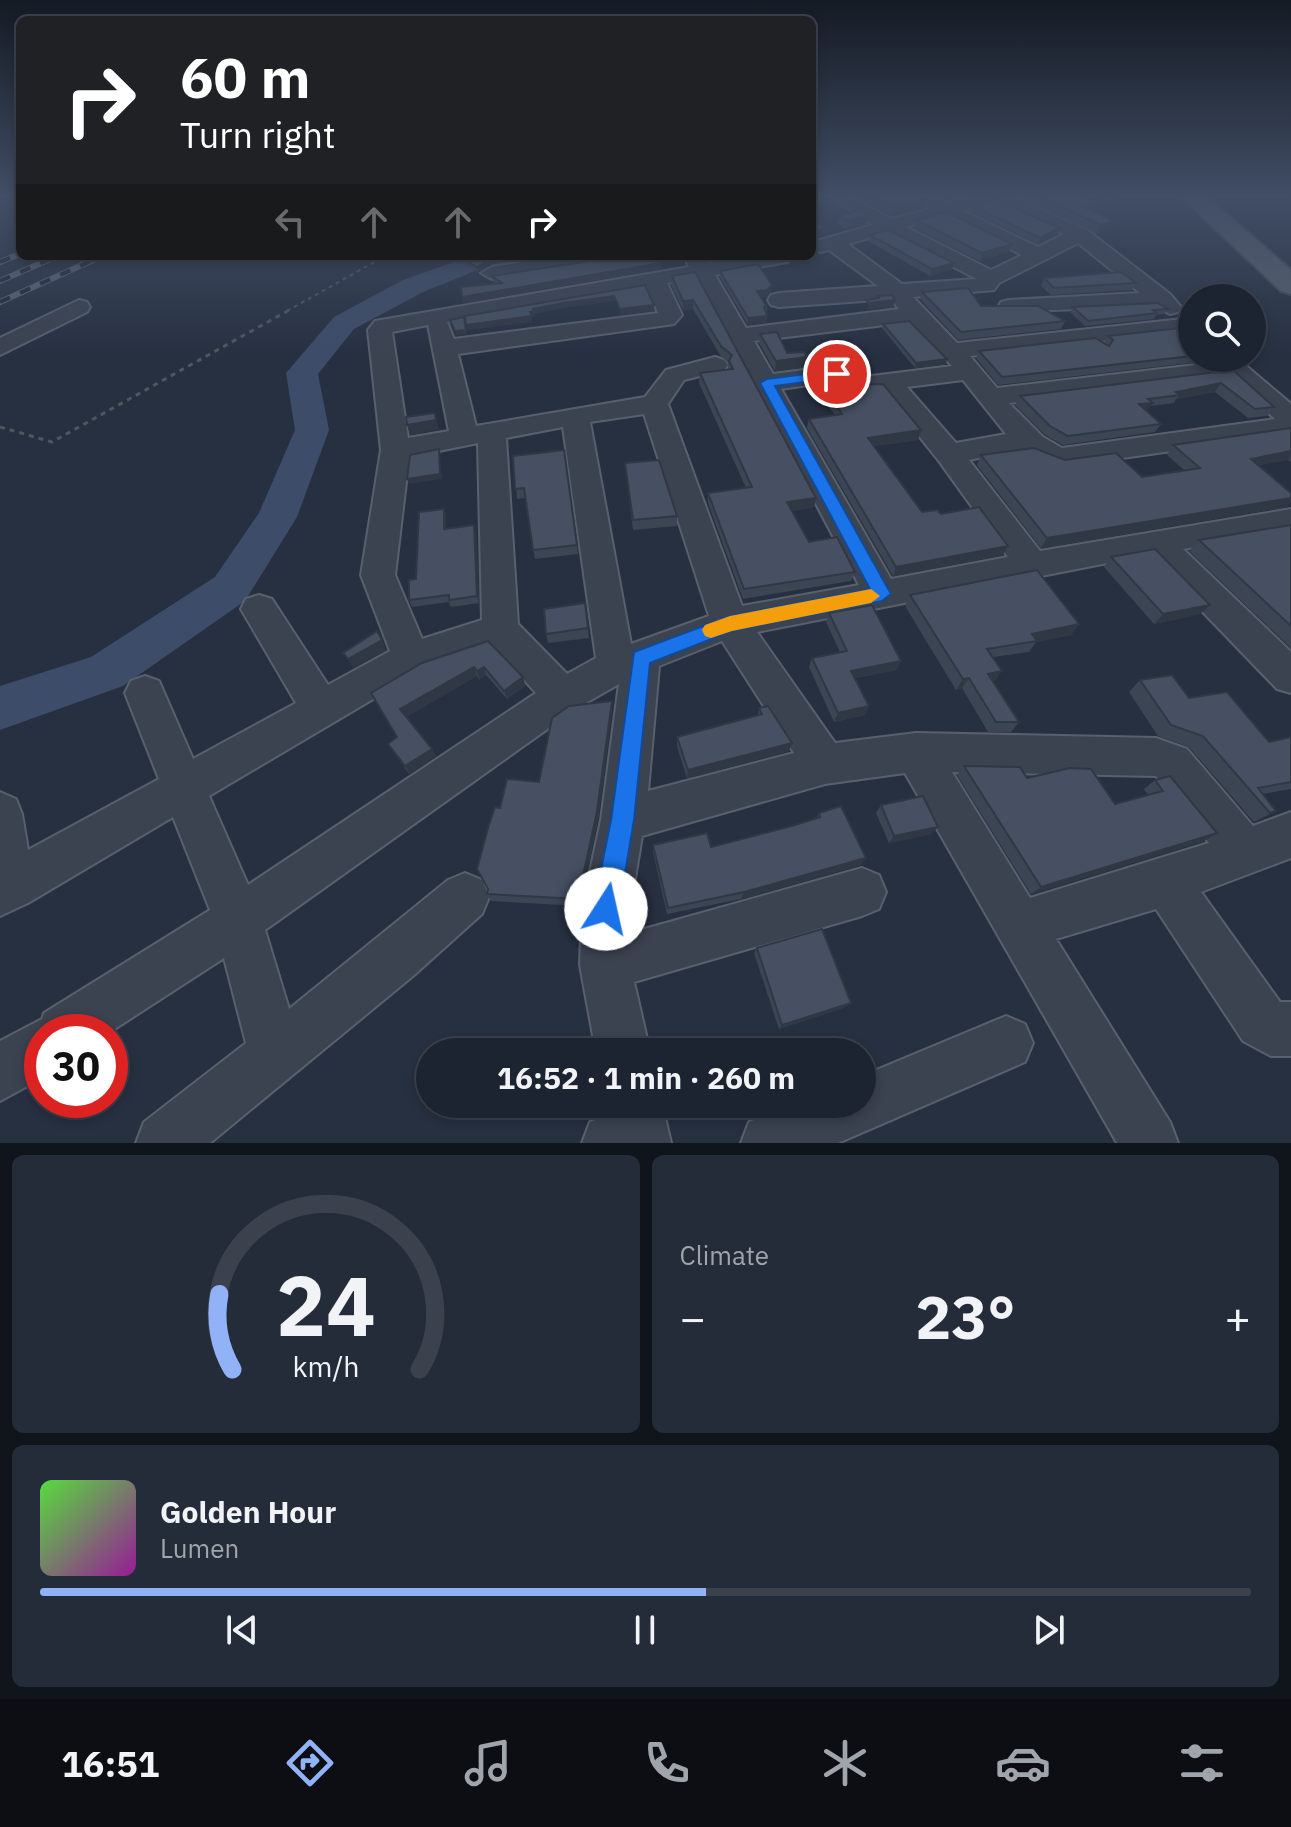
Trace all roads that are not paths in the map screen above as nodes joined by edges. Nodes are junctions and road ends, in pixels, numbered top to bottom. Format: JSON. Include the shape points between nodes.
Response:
{"nodes":[{"id":1,"x":841,"y":250,"type":"edge"},
{"id":2,"x":933,"y":250,"type":"edge"},
{"id":3,"x":1029,"y":250,"type":"edge"},
{"id":4,"x":1048,"y":250,"type":"edge"},
{"id":5,"x":1101,"y":250,"type":"edge"},
{"id":6,"x":1252,"y":250,"type":"edge"},
{"id":7,"x":1039,"y":255,"type":"junction"},
{"id":8,"x":545,"y":260,"type":"edge"},
{"id":9,"x":743,"y":260,"type":"edge"},
{"id":10,"x":699,"y":264,"type":"edge"},
{"id":11,"x":871,"y":265,"type":"junction"},
{"id":12,"x":492,"y":273,"type":"edge"},
{"id":13,"x":655,"y":280,"type":"junction"},
{"id":14,"x":988,"y":281,"type":"junction"},
{"id":15,"x":1291,"y":285,"type":"edge"},
{"id":16,"x":898,"y":291,"type":"junction"},
{"id":17,"x":554,"y":296,"type":"junction"},
{"id":18,"x":1162,"y":299,"type":"junction"},
{"id":19,"x":79,"y":307,"type":"dead end"},
{"id":20,"x":1009,"y":307,"type":"junction"},
{"id":21,"x":915,"y":314,"type":"junction"},
{"id":22,"x":1178,"y":314,"type":"edge"},
{"id":23,"x":437,"y":315,"type":"junction"},
{"id":24,"x":1178,"y":327,"type":"edge"},
{"id":25,"x":738,"y":336,"type":"junction"},
{"id":26,"x":1041,"y":339,"type":"junction"},
{"id":27,"x":0,"y":348,"type":"edge"},
{"id":28,"x":444,"y":348,"type":"junction"},
{"id":29,"x":961,"y":361,"type":"junction"},
{"id":30,"x":715,"y":365,"type":"dead end"},
{"id":31,"x":1178,"y":370,"type":"edge"},
{"id":32,"x":1237,"y":372,"type":"edge"},
{"id":33,"x":888,"y":381,"type":"junction"},
{"id":34,"x":767,"y":383,"type":"junction"},
{"id":35,"x":990,"y":397,"type":"junction"},
{"id":36,"x":654,"y":404,"type":"junction"},
{"id":37,"x":575,"y":416,"type":"junction"},
{"id":38,"x":1291,"y":418,"type":"edge"},
{"id":39,"x":1291,"y":425,"type":"edge"},
{"id":40,"x":478,"y":434,"type":"junction"},
{"id":41,"x":1028,"y":439,"type":"junction"},
{"id":42,"x":395,"y":450,"type":"junction"},
{"id":43,"x":949,"y":454,"type":"junction"},
{"id":44,"x":1291,"y":520,"type":"edge"},
{"id":45,"x":1155,"y":542,"type":"junction"},
{"id":46,"x":1033,"y":567,"type":"junction"},
{"id":47,"x":882,"y":594,"type":"junction"},
{"id":48,"x":259,"y":609,"type":"dead end"},
{"id":49,"x":730,"y":623,"type":"junction"},
{"id":50,"x":500,"y":629,"type":"junction"},
{"id":51,"x":411,"y":658,"type":"junction"},
{"id":52,"x":628,"y":662,"type":"junction"},
{"id":53,"x":1291,"y":677,"type":"edge"},
{"id":54,"x":145,"y":693,"type":"dead end"},
{"id":55,"x":563,"y":696,"type":"junction"},
{"id":56,"x":322,"y":710,"type":"junction"},
{"id":57,"x":916,"y":752,"type":"junction"},
{"id":58,"x":825,"y":764,"type":"junction"},
{"id":59,"x":185,"y":789,"type":"junction"},
{"id":60,"x":0,"y":814,"type":"edge"},
{"id":61,"x":623,"y":820,"type":"junction"},
{"id":62,"x":1291,"y":835,"type":"edge"},
{"id":63,"x":1246,"y":853,"type":"junction"},
{"id":64,"x":1166,"y":882,"type":"junction"},
{"id":65,"x":6,"y":889,"type":"edge"},
{"id":66,"x":862,"y":892,"type":"dead end"},
{"id":67,"x":465,"y":897,"type":"dead end"},
{"id":68,"x":238,"y":920,"type":"junction"},
{"id":69,"x":1019,"y":926,"type":"junction"},
{"id":70,"x":605,"y":965,"type":"junction"},
{"id":71,"x":91,"y":1014,"type":"edge"},
{"id":72,"x":1291,"y":1029,"type":"edge"},
{"id":73,"x":620,"y":1038,"type":"edge"},
{"id":74,"x":1006,"y":1043,"type":"dead end"},
{"id":75,"x":275,"y":1052,"type":"junction"},
{"id":76,"x":24,"y":1058,"type":"edge"},
{"id":77,"x":0,"y":1073,"type":"edge"},
{"id":78,"x":876,"y":1098,"type":"edge"},
{"id":79,"x":829,"y":1118,"type":"edge"},
{"id":80,"x":165,"y":1143,"type":"edge"},
{"id":81,"x":770,"y":1143,"type":"edge"},
{"id":82,"x":1149,"y":1143,"type":"edge"}],
"edges":[{"from":1,"to":11,"type":"street"},
{"from":2,"to":14,"type":"street"},
{"from":3,"to":7,"type":"street"},
{"from":4,"to":7,"type":"street"},
{"from":5,"to":18,"type":"street"},
{"from":6,"to":15,"type":"main road"},
{"from":7,"to":14,"type":"street"},
{"from":8,"to":12,"type":"street"},
{"from":8,"to":17,"type":"street"},
{"from":9,"to":10,"type":"street"},
{"from":10,"to":13,"type":"street"},
{"from":10,"to":25,"type":"street"},
{"from":11,"to":16,"type":"street"},
{"from":11,"to":16,"type":"street","via":[[779,300]]},
{"from":13,"to":17,"type":"street"},
{"from":13,"to":28,"type":"street","via":[[668,318]]},
{"from":14,"to":16,"type":"street"},
{"from":14,"to":20,"type":"street"},
{"from":16,"to":21,"type":"street"},
{"from":17,"to":23,"type":"street"},
{"from":18,"to":20,"type":"street"},
{"from":18,"to":22,"type":"street"},
{"from":19,"to":27,"type":"street"},
{"from":20,"to":26,"type":"street"},
{"from":21,"to":25,"type":"street"},
{"from":21,"to":29,"type":"street"},
{"from":23,"to":28,"type":"street"},
{"from":23,"to":42,"type":"street","via":[[387,324],[380,330]]},
{"from":24,"to":26,"type":"street"},
{"from":25,"to":34,"type":"street"},
{"from":26,"to":29,"type":"street"},
{"from":28,"to":40,"type":"street"},
{"from":29,"to":33,"type":"street"},
{"from":29,"to":35,"type":"street"},
{"from":30,"to":36,"type":"street","via":[[675,375]]},
{"from":31,"to":35,"type":"street"},
{"from":32,"to":38,"type":"street"},
{"from":33,"to":34,"type":"street","via":[[849,386],[834,374]]},
{"from":33,"to":43,"type":"street"},
{"from":34,"to":47,"type":"street"},
{"from":35,"to":41,"type":"street"},
{"from":36,"to":37,"type":"street"},
{"from":36,"to":49,"type":"street"},
{"from":37,"to":40,"type":"street"},
{"from":37,"to":52,"type":"street"},
{"from":39,"to":41,"type":"street","via":[[1059,458]]},
{"from":40,"to":42,"type":"street"},
{"from":40,"to":50,"type":"street"},
{"from":41,"to":43,"type":"street"},
{"from":42,"to":51,"type":"street","via":[[378,575]]},
{"from":43,"to":46,"type":"street"},
{"from":44,"to":45,"type":"street"},
{"from":45,"to":46,"type":"street"},
{"from":45,"to":53,"type":"street"},
{"from":46,"to":47,"type":"street"},
{"from":47,"to":49,"type":"street"},
{"from":48,"to":56,"type":"street"},
{"from":49,"to":52,"type":"street"},
{"from":49,"to":58,"type":"street"},
{"from":50,"to":51,"type":"street"},
{"from":50,"to":55,"type":"street"},
{"from":51,"to":56,"type":"street"},
{"from":52,"to":55,"type":"street"},
{"from":52,"to":61,"type":"street"},
{"from":54,"to":59,"type":"street"},
{"from":55,"to":68,"type":"street"},
{"from":56,"to":59,"type":"street"},
{"from":57,"to":58,"type":"street"},
{"from":57,"to":63,"type":"street","via":[[1156,757],[1172,763]]},
{"from":57,"to":69,"type":"street"},
{"from":58,"to":61,"type":"street"},
{"from":59,"to":65,"type":"street"},
{"from":59,"to":68,"type":"street"},
{"from":60,"to":65,"type":"street"},
{"from":61,"to":70,"type":"street","via":[[606,909]]},
{"from":62,"to":63,"type":"street"},
{"from":63,"to":64,"type":"street"},
{"from":64,"to":69,"type":"street"},
{"from":64,"to":72,"type":"street","via":[[1262,1022],[1271,1029]]},
{"from":66,"to":70,"type":"street"},
{"from":67,"to":75,"type":"street"},
{"from":68,"to":71,"type":"street"},
{"from":68,"to":75,"type":"street"},
{"from":69,"to":82,"type":"street"},
{"from":70,"to":73,"type":"street"},
{"from":74,"to":78,"type":"street"},
{"from":75,"to":80,"type":"street"},
{"from":76,"to":77,"type":"street"},
{"from":79,"to":81,"type":"street"}]}
